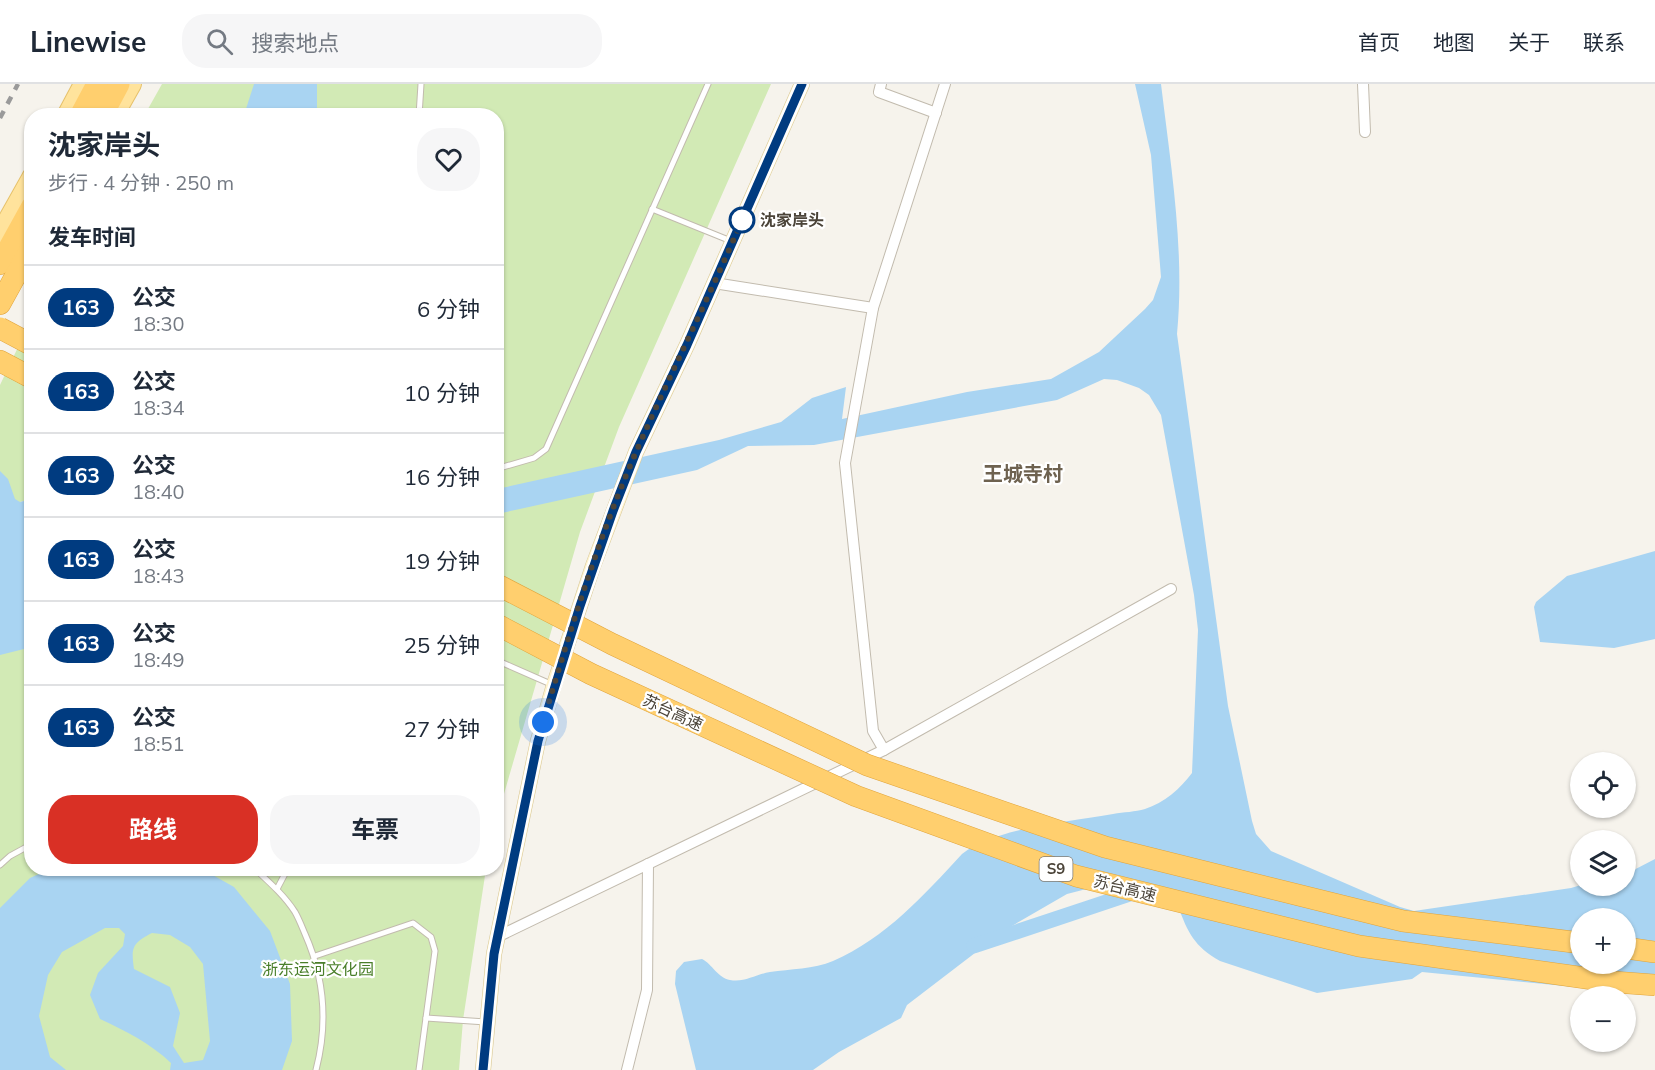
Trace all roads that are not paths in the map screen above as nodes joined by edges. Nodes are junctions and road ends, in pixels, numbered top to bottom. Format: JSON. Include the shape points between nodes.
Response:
{"nodes":[{"id":1,"x":83,"y":84,"type":"edge"},
{"id":2,"x":97,"y":84,"type":"edge"},
{"id":3,"x":119,"y":84,"type":"edge"},
{"id":4,"x":132,"y":84,"type":"edge"},
{"id":5,"x":421,"y":84,"type":"edge"},
{"id":6,"x":708,"y":84,"type":"edge"},
{"id":7,"x":802,"y":84,"type":"edge"},
{"id":8,"x":881,"y":84,"type":"edge"},
{"id":9,"x":945,"y":84,"type":"edge"},
{"id":10,"x":1363,"y":84,"type":"edge"},
{"id":11,"x":70,"y":108,"type":"edge"},
{"id":12,"x":84,"y":108,"type":"edge"},
{"id":13,"x":106,"y":108,"type":"edge"},
{"id":14,"x":118,"y":108,"type":"edge"},
{"id":15,"x":420,"y":108,"type":"edge"},
{"id":16,"x":936,"y":113,"type":"junction"},
{"id":17,"x":1365,"y":132,"type":"dead end"},
{"id":18,"x":24,"y":190,"type":"edge"},
{"id":19,"x":652,"y":209,"type":"junction"},
{"id":20,"x":24,"y":220,"type":"edge"},
{"id":21,"x":0,"y":233,"type":"edge"},
{"id":22,"x":732,"y":242,"type":"junction"},
{"id":23,"x":24,"y":260,"type":"edge"},
{"id":24,"x":0,"y":264,"type":"edge"},
{"id":25,"x":24,"y":273,"type":"edge"},
{"id":26,"x":24,"y":274,"type":"edge"},
{"id":27,"x":714,"y":283,"type":"junction"},
{"id":28,"x":0,"y":304,"type":"edge"},
{"id":29,"x":873,"y":308,"type":"junction"},
{"id":30,"x":0,"y":318,"type":"edge"},
{"id":31,"x":0,"y":330,"type":"edge"},
{"id":32,"x":24,"y":341,"type":"edge"},
{"id":33,"x":0,"y":361,"type":"edge"},
{"id":34,"x":24,"y":374,"type":"edge"},
{"id":35,"x":504,"y":467,"type":"edge"},
{"id":36,"x":504,"y":588,"type":"edge"},
{"id":37,"x":1171,"y":589,"type":"dead end"},
{"id":38,"x":504,"y":628,"type":"edge"},
{"id":39,"x":504,"y":663,"type":"edge"},
{"id":40,"x":554,"y":685,"type":"junction"},
{"id":41,"x":884,"y":750,"type":"junction"},
{"id":42,"x":24,"y":848,"type":"edge"},
{"id":43,"x":648,"y":864,"type":"junction"},
{"id":44,"x":0,"y":865,"type":"edge"},
{"id":45,"x":263,"y":876,"type":"edge"},
{"id":46,"x":284,"y":876,"type":"edge"},
{"id":47,"x":277,"y":889,"type":"junction"},
{"id":48,"x":497,"y":937,"type":"junction"},
{"id":49,"x":1570,"y":942,"type":"edge"},
{"id":50,"x":1636,"y":949,"type":"edge"},
{"id":51,"x":1655,"y":952,"type":"edge"},
{"id":52,"x":315,"y":956,"type":"junction"},
{"id":53,"x":1655,"y":985,"type":"edge"},
{"id":54,"x":426,"y":1018,"type":"junction"},
{"id":55,"x":487,"y":1022,"type":"junction"},
{"id":56,"x":318,"y":1069,"type":"edge"},
{"id":57,"x":419,"y":1070,"type":"edge"},
{"id":58,"x":483,"y":1070,"type":"edge"},
{"id":59,"x":627,"y":1070,"type":"edge"}],
"edges":[{"from":1,"to":11,"type":"main road"},
{"from":2,"to":12,"type":"highway"},
{"from":3,"to":13,"type":"highway"},
{"from":4,"to":14,"type":"main road"},
{"from":5,"to":15,"type":"lane"},
{"from":6,"to":19,"type":"lane"},
{"from":7,"to":22,"type":"street"},
{"from":8,"to":16,"type":"street","via":[[879,92]]},
{"from":9,"to":16,"type":"street"},
{"from":10,"to":17,"type":"street"},
{"from":16,"to":29,"type":"street"},
{"from":18,"to":21,"type":"main road"},
{"from":19,"to":22,"type":"lane"},
{"from":19,"to":35,"type":"lane","via":[[546,449],[534,458]]},
{"from":20,"to":24,"type":"highway"},
{"from":22,"to":27,"type":"street"},
{"from":23,"to":28,"type":"highway"},
{"from":25,"to":30,"type":"main road"},
{"from":26,"to":31,"type":"highway"},
{"from":27,"to":29,"type":"street"},
{"from":27,"to":40,"type":"street","via":[[636,452]]},
{"from":29,"to":41,"type":"street","via":[[844,463],[873,731]]},
{"from":31,"to":32,"type":"highway","bridge":true},
{"from":33,"to":34,"type":"highway"},
{"from":36,"to":49,"type":"highway","number":"S9","bridge":true,"via":[[867,765],[1105,847],[1403,921]]},
{"from":37,"to":41,"type":"street"},
{"from":38,"to":53,"type":"highway","name":"苏台高速","number":"S9","bridge":true,"via":[[591,674],[856,796],[1076,876],[1359,946]]},
{"from":39,"to":40,"type":"lane"},
{"from":40,"to":48,"type":"street","via":[[538,741]]},
{"from":41,"to":43,"type":"street"},
{"from":42,"to":44,"type":"lane"},
{"from":43,"to":48,"type":"street"},
{"from":43,"to":59,"type":"street","via":[[647,990]]},
{"from":45,"to":47,"type":"lane"},
{"from":46,"to":47,"type":"lane"},
{"from":47,"to":52,"type":"lane","via":[[296,913]]},
{"from":48,"to":55,"type":"street"},
{"from":50,"to":51,"type":"highway"},
{"from":52,"to":54,"type":"lane","via":[[413,924],[431,937],[435,951]]},
{"from":52,"to":56,"type":"lane","via":[[322,993]]},
{"from":54,"to":55,"type":"lane"},
{"from":54,"to":57,"type":"lane"},
{"from":55,"to":58,"type":"street"}]}
